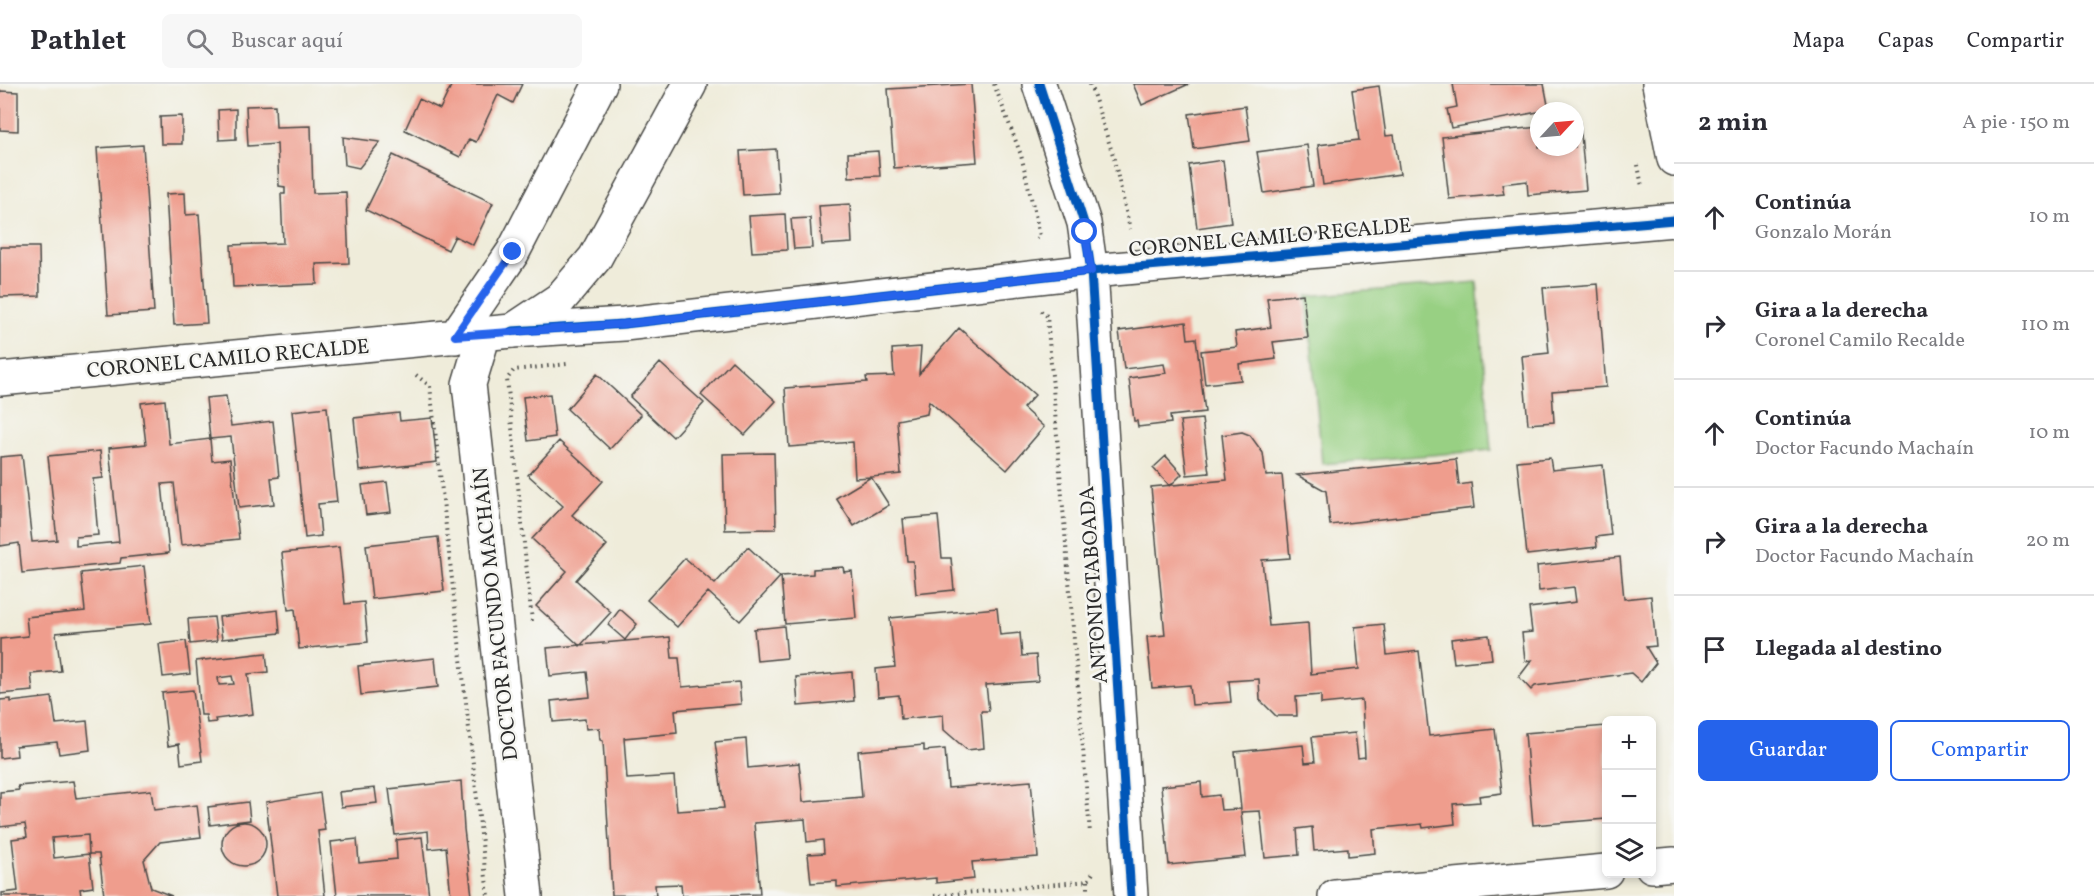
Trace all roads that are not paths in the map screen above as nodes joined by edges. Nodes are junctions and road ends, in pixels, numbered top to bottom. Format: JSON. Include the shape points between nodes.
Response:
{"nodes":[{"id":1,"x":600,"y":84,"type":"edge"},
{"id":2,"x":690,"y":84,"type":"edge"},
{"id":3,"x":1039,"y":84,"type":"edge"},
{"id":4,"x":1659,"y":84,"type":"edge"},
{"id":5,"x":1674,"y":159,"type":"edge"},
{"id":6,"x":1674,"y":220,"type":"edge"},
{"id":7,"x":1091,"y":271,"type":"junction"},
{"id":8,"x":484,"y":334,"type":"junction"},
{"id":9,"x":0,"y":379,"type":"edge"},
{"id":10,"x":1674,"y":864,"type":"edge"},
{"id":11,"x":1656,"y":866,"type":"edge"},
{"id":12,"x":1602,"y":871,"type":"edge"},
{"id":13,"x":526,"y":896,"type":"edge"},
{"id":14,"x":1131,"y":896,"type":"edge"},
{"id":15,"x":1335,"y":896,"type":"edge"}],
"edges":[{"from":1,"to":8,"type":"street","name":"DOCTOR FACUNDO MACHAÍN","via":[[513,252]]},
{"from":2,"to":8,"type":"street","via":[[595,258],[560,299]]},
{"from":3,"to":7,"type":"street","name":"ANTONIO TABOADA","via":[[1084,223]]},
{"from":4,"to":5,"type":"street"},
{"from":6,"to":7,"type":"street","name":"CORONEL CAMILO RECALDE"},
{"from":7,"to":8,"type":"street","name":"CORONEL CAMILO RECALDE","via":[[624,324]]},
{"from":7,"to":14,"type":"street","name":"ANTONIO TABOADA"},
{"from":8,"to":9,"type":"street","name":"CORONEL CAMILO RECALDE"},
{"from":8,"to":13,"type":"street","name":"DOCTOR FACUNDO MACHAÍN","via":[[469,384]]},
{"from":10,"to":11,"type":"street"},
{"from":12,"to":15,"type":"street"}]}
